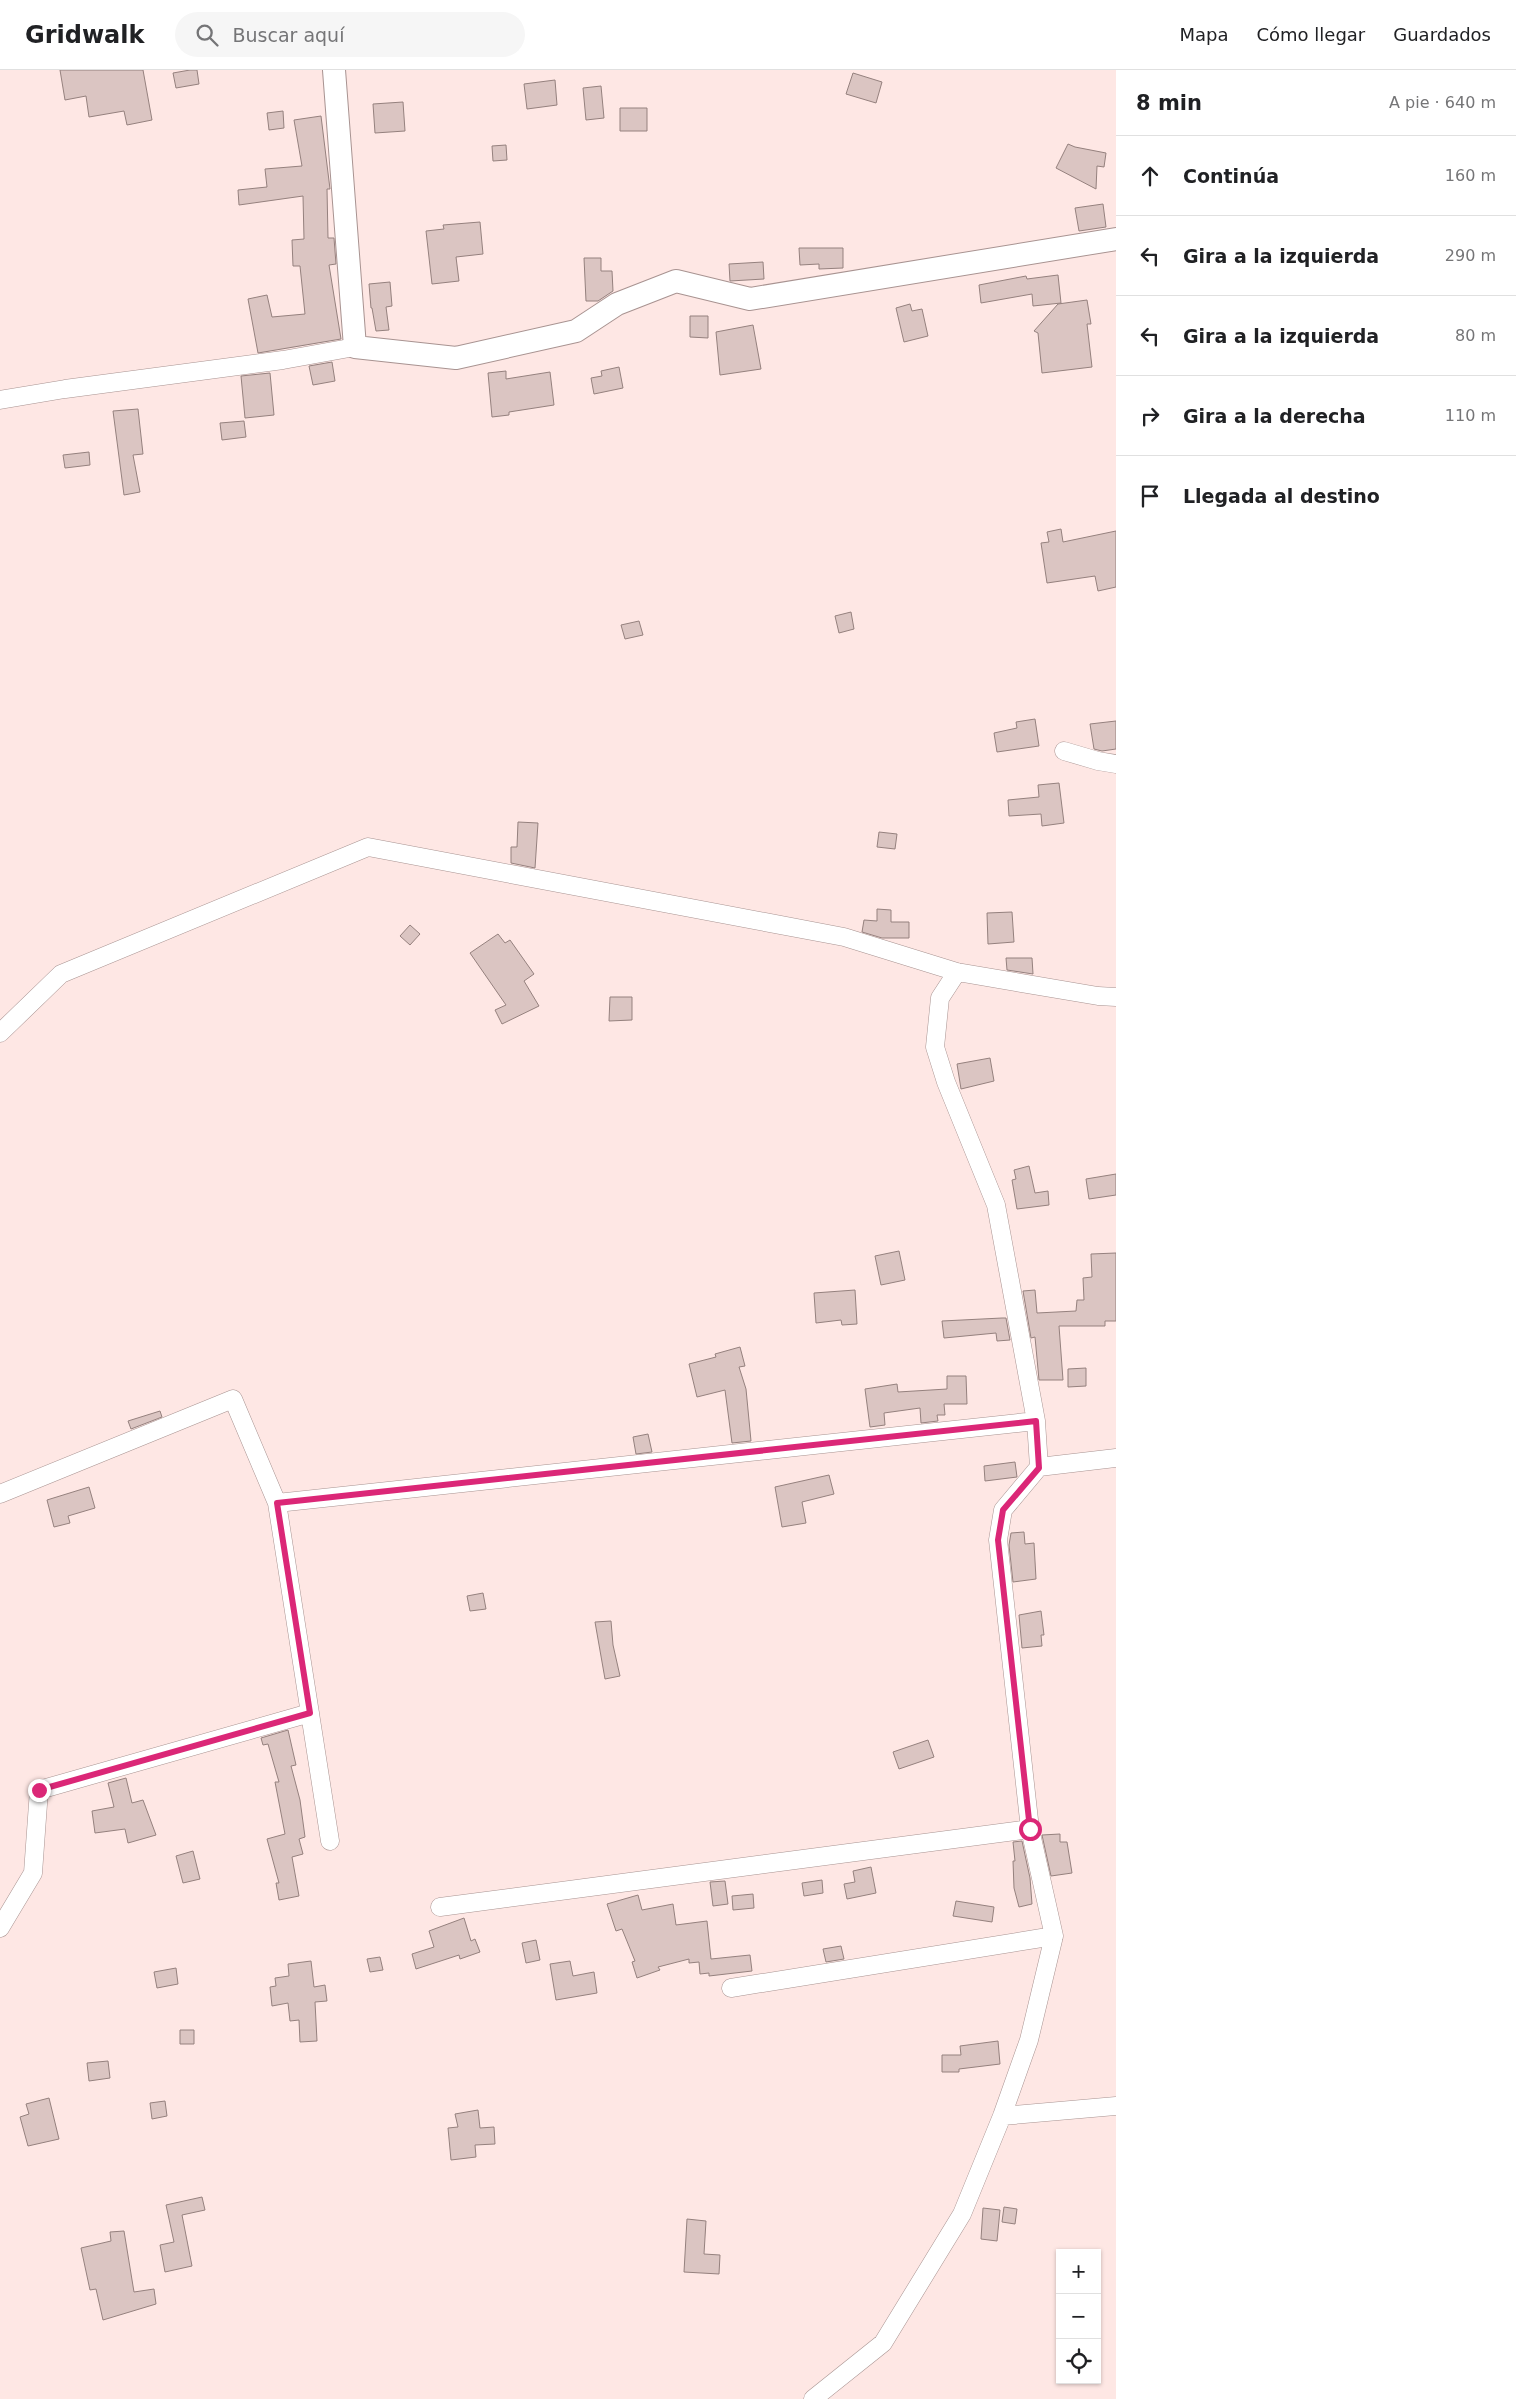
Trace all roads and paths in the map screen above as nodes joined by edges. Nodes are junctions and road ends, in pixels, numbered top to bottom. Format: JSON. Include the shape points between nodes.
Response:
{"nodes":[{"id":1,"x":334,"y":70,"type":"edge"},
{"id":2,"x":1116,"y":239,"type":"edge"},
{"id":3,"x":355,"y":347,"type":"junction"},
{"id":4,"x":0,"y":400,"type":"edge"},
{"id":5,"x":1064,"y":751,"type":"dead end"},
{"id":6,"x":1116,"y":764,"type":"edge"},
{"id":7,"x":957,"y":972,"type":"junction"},
{"id":8,"x":1116,"y":997,"type":"edge"},
{"id":9,"x":0,"y":1032,"type":"edge"},
{"id":10,"x":1036,"y":1421,"type":"junction"},
{"id":11,"x":1116,"y":1458,"type":"edge"},
{"id":12,"x":1039,"y":1468,"type":"junction"},
{"id":13,"x":0,"y":1494,"type":"edge"},
{"id":14,"x":277,"y":1503,"type":"junction"},
{"id":15,"x":310,"y":1713,"type":"junction"},
{"id":16,"x":1030,"y":1829,"type":"junction"},
{"id":17,"x":330,"y":1841,"type":"dead end"},
{"id":18,"x":440,"y":1907,"type":"dead end"},
{"id":19,"x":0,"y":1928,"type":"edge"},
{"id":20,"x":1054,"y":1936,"type":"junction"},
{"id":21,"x":731,"y":1988,"type":"dead end"},
{"id":22,"x":1116,"y":2106,"type":"edge"},
{"id":23,"x":1002,"y":2116,"type":"junction"},
{"id":24,"x":813,"y":2399,"type":"edge"}],
"edges":[{"from":1,"to":3,"type":"street"},
{"from":2,"to":3,"type":"street","via":[[750,299],[676,281],[617,304],[576,331],[456,358]]},
{"from":3,"to":4,"type":"street"},
{"from":5,"to":6,"type":"street"},
{"from":7,"to":8,"type":"street"},
{"from":7,"to":9,"type":"street","via":[[844,937],[368,846],[61,974]]},
{"from":7,"to":10,"type":"street","via":[[940,998],[935,1047],[996,1205]]},
{"from":10,"to":12,"type":"street"},
{"from":10,"to":14,"type":"street"},
{"from":11,"to":12,"type":"street"},
{"from":12,"to":16,"type":"street","via":[[1003,1510],[998,1540]]},
{"from":13,"to":14,"type":"street","via":[[234,1399]]},
{"from":14,"to":15,"type":"street"},
{"from":15,"to":17,"type":"street"},
{"from":15,"to":19,"type":"street","via":[[39,1790],[33,1873]]},
{"from":16,"to":18,"type":"street"},
{"from":16,"to":20,"type":"street"},
{"from":20,"to":21,"type":"street"},
{"from":20,"to":23,"type":"street","via":[[1029,2040]]},
{"from":22,"to":23,"type":"street"},
{"from":23,"to":24,"type":"street","via":[[962,2214],[883,2342]]}]}
